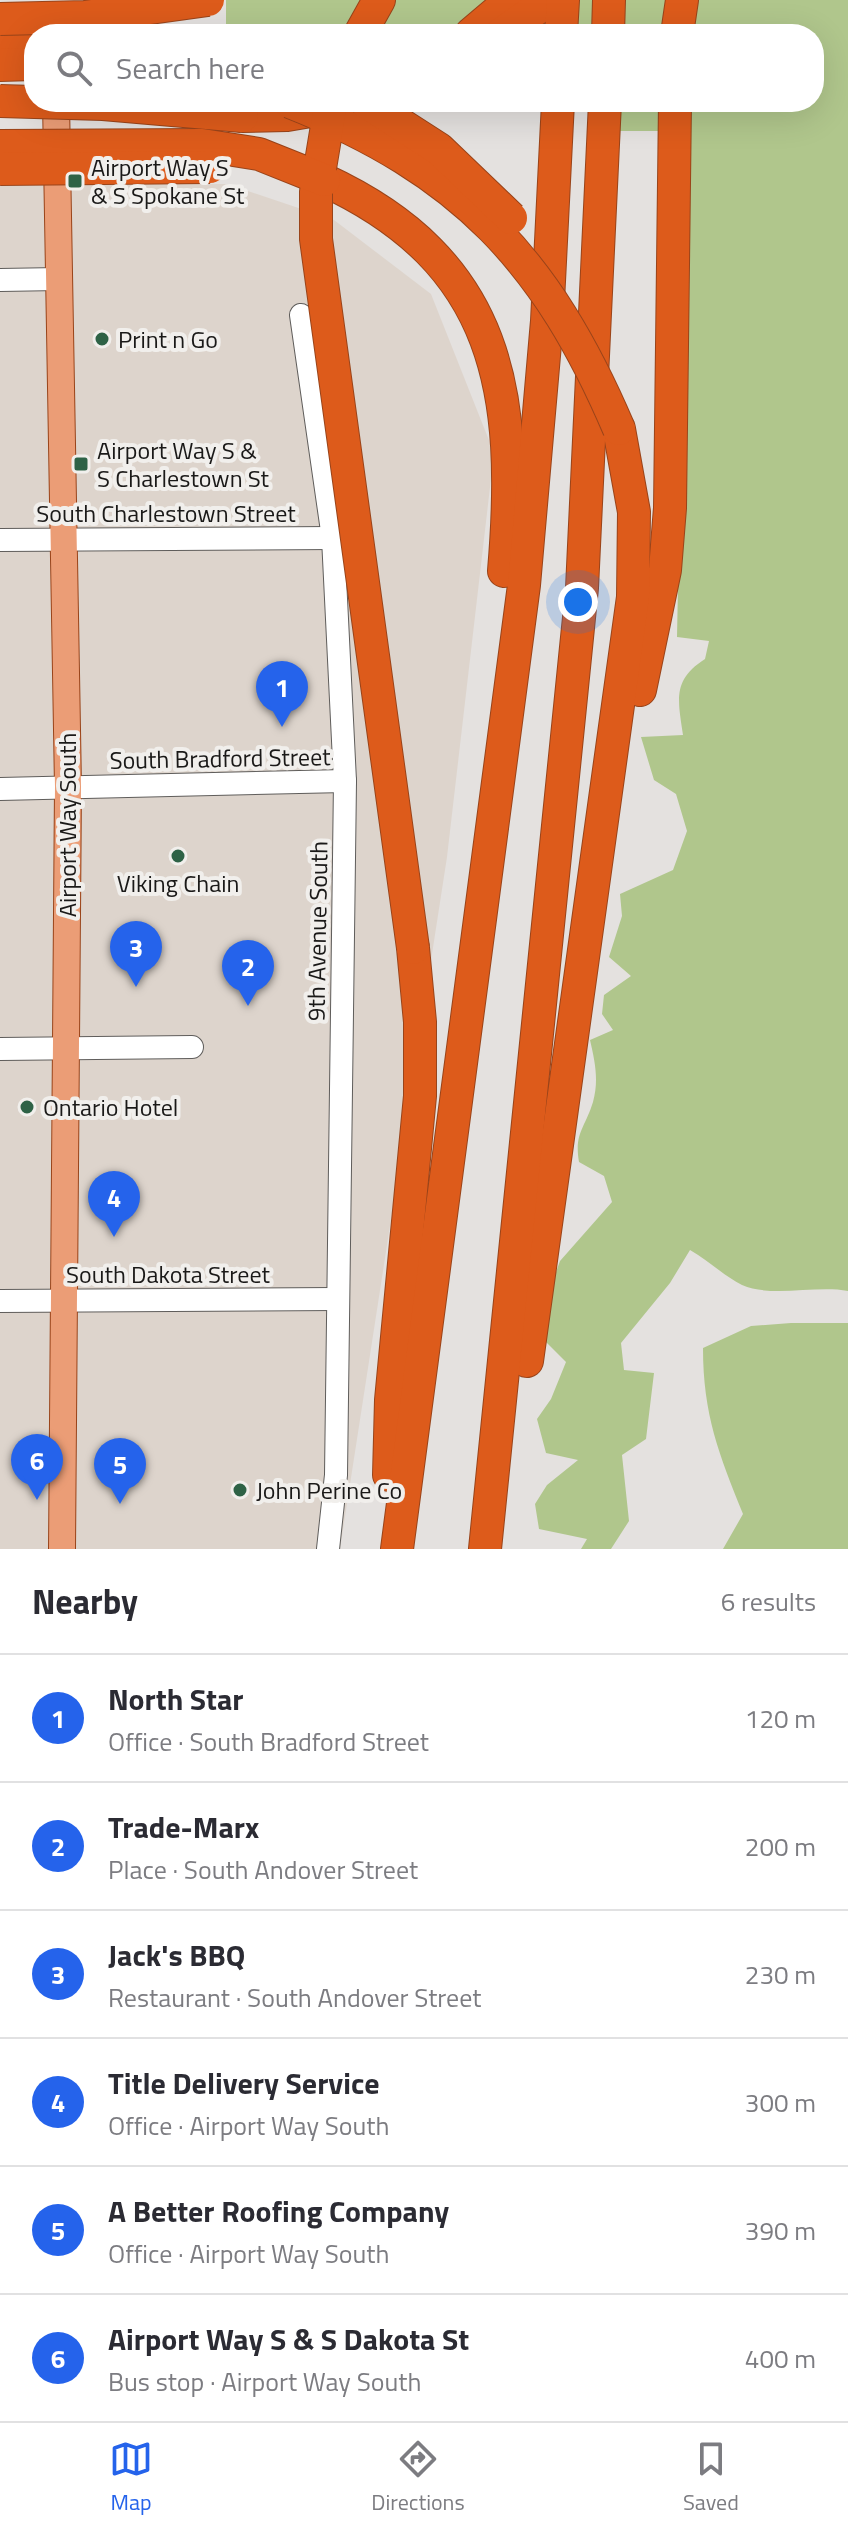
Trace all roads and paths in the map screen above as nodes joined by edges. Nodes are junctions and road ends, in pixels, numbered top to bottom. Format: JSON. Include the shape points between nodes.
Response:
{"nodes":[{"id":1,"x":54,"y":0,"type":"edge"},
{"id":2,"x":208,"y":0,"type":"edge"},
{"id":3,"x":379,"y":0,"type":"edge"},
{"id":4,"x":511,"y":0,"type":"edge"},
{"id":5,"x":549,"y":0,"type":"edge"},
{"id":6,"x":563,"y":0,"type":"edge"},
{"id":7,"x":609,"y":0,"type":"edge"},
{"id":8,"x":682,"y":0,"type":"edge"},
{"id":9,"x":0,"y":19,"type":"edge"},
{"id":10,"x":55,"y":24,"type":"edge"},
{"id":11,"x":366,"y":24,"type":"edge"},
{"id":12,"x":483,"y":24,"type":"edge"},
{"id":13,"x":515,"y":24,"type":"edge"},
{"id":14,"x":562,"y":24,"type":"edge"},
{"id":15,"x":608,"y":24,"type":"edge"},
{"id":16,"x":678,"y":24,"type":"edge"},
{"id":17,"x":0,"y":40,"type":"edge"},
{"id":18,"x":24,"y":40,"type":"edge"},
{"id":19,"x":24,"y":64,"type":"edge"},
{"id":20,"x":0,"y":65,"type":"edge"},
{"id":21,"x":24,"y":73,"type":"edge"},
{"id":22,"x":0,"y":74,"type":"edge"},
{"id":23,"x":0,"y":101,"type":"edge"},
{"id":24,"x":24,"y":102,"type":"edge"},
{"id":25,"x":56,"y":112,"type":"edge"},
{"id":26,"x":196,"y":112,"type":"edge"},
{"id":27,"x":305,"y":112,"type":"edge"},
{"id":28,"x":313,"y":112,"type":"edge"},
{"id":29,"x":329,"y":112,"type":"edge"},
{"id":30,"x":380,"y":112,"type":"edge"},
{"id":31,"x":605,"y":112,"type":"edge"},
{"id":32,"x":675,"y":112,"type":"edge"},
{"id":33,"x":242,"y":116,"type":"junction"},
{"id":34,"x":557,"y":117,"type":"edge"},
{"id":35,"x":0,"y":124,"type":"edge"},
{"id":36,"x":0,"y":146,"type":"edge"},
{"id":37,"x":0,"y":169,"type":"edge"},
{"id":38,"x":324,"y":180,"type":"junction"},
{"id":39,"x":59,"y":279,"type":"junction"},
{"id":40,"x":0,"y":280,"type":"edge"},
{"id":41,"x":301,"y":315,"type":"dead end"},
{"id":42,"x":619,"y":429,"type":"junction"},
{"id":43,"x":333,"y":538,"type":"junction"},
{"id":44,"x":63,"y":539,"type":"junction"},
{"id":45,"x":0,"y":540,"type":"edge"},
{"id":46,"x":514,"y":583,"type":"junction"},
{"id":47,"x":643,"y":621,"type":"junction"},
{"id":48,"x":345,"y":781,"type":"junction"},
{"id":49,"x":68,"y":787,"type":"junction"},
{"id":50,"x":0,"y":789,"type":"edge"},
{"id":51,"x":192,"y":1047,"type":"dead end"},
{"id":52,"x":66,"y":1048,"type":"junction"},
{"id":53,"x":0,"y":1049,"type":"edge"},
{"id":54,"x":336,"y":1299,"type":"junction"},
{"id":55,"x":0,"y":1301,"type":"edge"},
{"id":56,"x":65,"y":1301,"type":"junction"},
{"id":57,"x":493,"y":1491,"type":"junction"},
{"id":58,"x":62,"y":1549,"type":"edge"},
{"id":59,"x":328,"y":1549,"type":"edge"},
{"id":60,"x":386,"y":1549,"type":"edge"},
{"id":61,"x":397,"y":1549,"type":"edge"},
{"id":62,"x":485,"y":1549,"type":"edge"}],
"edges":[{"from":1,"to":10,"type":"main road"},
{"from":2,"to":9,"type":"highway","bridge":true,"via":[[85,17]]},
{"from":3,"to":11,"type":"highway"},
{"from":4,"to":12,"type":"highway"},
{"from":5,"to":13,"type":"highway"},
{"from":6,"to":14,"type":"highway"},
{"from":7,"to":15,"type":"highway"},
{"from":8,"to":16,"type":"highway"},
{"from":17,"to":18,"type":"highway"},
{"from":19,"to":20,"type":"highway"},
{"from":21,"to":22,"type":"main road"},
{"from":23,"to":24,"type":"highway","bridge":true},
{"from":25,"to":39,"type":"main road","name":"Airport Way South"},
{"from":26,"to":33,"type":"highway","bridge":true},
{"from":27,"to":33,"type":"highway","bridge":true},
{"from":28,"to":42,"type":"highway","bridge":true,"via":[[416,166],[494,229],[567,321]]},
{"from":29,"to":60,"type":"highway","bridge":true,"via":[[316,192],[316,239],[420,1022],[420,1096],[391,1400]]},
{"from":30,"to":42,"type":"highway","bridge":true,"via":[[439,149],[509,215],[554,276],[590,341]]},
{"from":31,"to":57,"type":"highway","bridge":true,"via":[[582,588]]},
{"from":32,"to":47,"type":"highway","via":[[670,508]]},
{"from":33,"to":35,"type":"highway","bridge":true},
{"from":34,"to":46,"type":"highway","via":[[547,321]]},
{"from":36,"to":38,"type":"highway","bridge":true,"via":[[202,145],[259,154]]},
{"from":37,"to":38,"type":"highway","bridge":true,"via":[[179,165]]},
{"from":38,"to":46,"type":"highway","via":[[415,235],[458,286],[481,325],[498,370],[506,413]]},
{"from":39,"to":40,"type":"street"},
{"from":39,"to":44,"type":"main road","name":"Airport Way South"},
{"from":41,"to":43,"type":"street","name":"9th Avenue South"},
{"from":42,"to":47,"type":"highway","via":[[634,512]]},
{"from":43,"to":44,"type":"street","name":"South Charlestown Street"},
{"from":43,"to":48,"type":"street","name":"9th Avenue South"},
{"from":44,"to":45,"type":"street","name":"South Charlestown Street"},
{"from":44,"to":49,"type":"main road","name":"Airport Way South"},
{"from":46,"to":61,"type":"highway","via":[[486,748],[499,791]]},
{"from":47,"to":57,"type":"highway","via":[[604,817],[521,1403]]},
{"from":48,"to":49,"type":"street","name":"South Bradford Street"},
{"from":48,"to":54,"type":"street","name":"9th Avenue South"},
{"from":49,"to":50,"type":"street","name":"South Bradford Street"},
{"from":49,"to":52,"type":"main road","name":"Airport Way South"},
{"from":51,"to":52,"type":"street"},
{"from":52,"to":53,"type":"street"},
{"from":52,"to":56,"type":"main road","name":"Airport Way South"},
{"from":54,"to":56,"type":"street","name":"South Dakota Street"},
{"from":54,"to":59,"type":"street","name":"9th Avenue South","via":[[336,1475]]},
{"from":55,"to":56,"type":"street","name":"South Dakota Street"},
{"from":56,"to":58,"type":"main road","name":"Airport Way South"},
{"from":57,"to":62,"type":"highway"}]}
